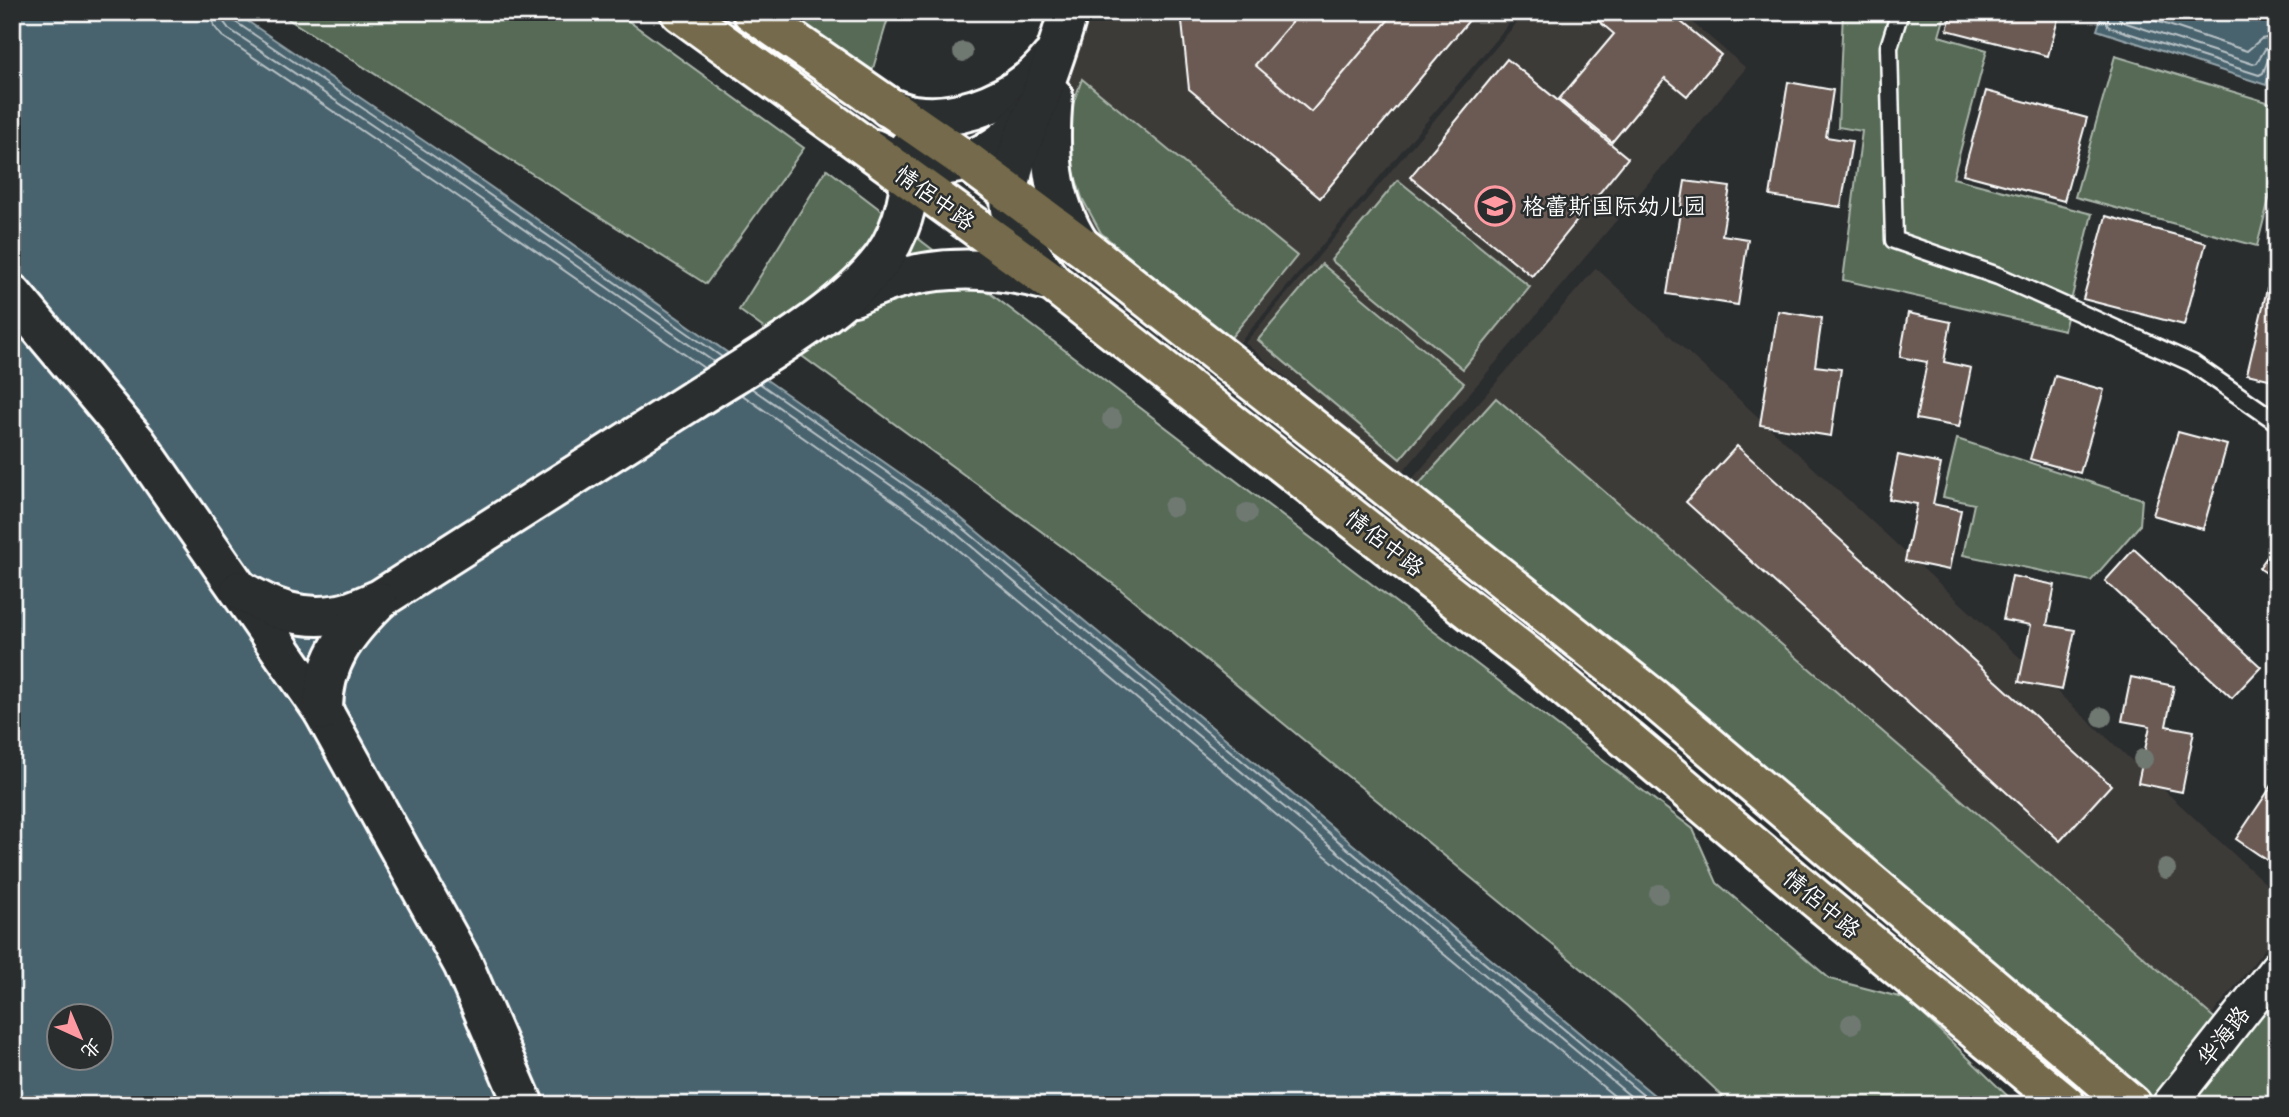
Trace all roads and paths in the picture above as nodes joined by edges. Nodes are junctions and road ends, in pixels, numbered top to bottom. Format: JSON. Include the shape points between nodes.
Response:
{"nodes":[{"id":1,"x":680,"y":12,"type":"edge"},
{"id":2,"x":752,"y":12,"type":"edge"},
{"id":3,"x":1900,"y":12,"type":"edge"},
{"id":4,"x":1063,"y":29,"type":"edge"},
{"id":5,"x":1041,"y":96,"type":"junction"},
{"id":6,"x":888,"y":107,"type":"junction"},
{"id":7,"x":967,"y":161,"type":"junction"},
{"id":8,"x":910,"y":172,"type":"junction"},
{"id":9,"x":1010,"y":193,"type":"junction"},
{"id":10,"x":1080,"y":245,"type":"junction"},
{"id":11,"x":1052,"y":282,"type":"junction"},
{"id":12,"x":12,"y":294,"type":"edge"},
{"id":13,"x":836,"y":304,"type":"junction"},
{"id":14,"x":2277,"y":422,"type":"edge"},
{"id":15,"x":238,"y":589,"type":"junction"},
{"id":16,"x":380,"y":598,"type":"junction"},
{"id":17,"x":323,"y":711,"type":"junction"},
{"id":18,"x":2277,"y":968,"type":"edge"},
{"id":19,"x":524,"y":1105,"type":"edge"},
{"id":20,"x":2066,"y":1105,"type":"edge"},
{"id":21,"x":2132,"y":1105,"type":"edge"},
{"id":22,"x":2169,"y":1105,"type":"edge"}],
"edges":[{"from":1,"to":8,"type":"highway","name":"情侶中路","via":[[839,130]]},
{"from":2,"to":6,"type":"highway","name":"情侶中路"},
{"from":3,"to":14,"type":"lane","via":[[1889,47],[1894,240],[1998,276],[2192,363]]},
{"from":4,"to":5,"type":"street"},
{"from":4,"to":6,"type":"street","via":[[1044,66],[1024,86],[988,104],[933,116]]},
{"from":4,"to":10,"type":"street","via":[[1050,150],[1061,209]]},
{"from":5,"to":7,"type":"street","via":[[1013,134]]},
{"from":5,"to":9,"type":"street","via":[[1016,162]]},
{"from":6,"to":7,"type":"highway","name":"情侶中路"},
{"from":6,"to":8,"type":"street","via":[[909,146]]},
{"from":7,"to":8,"type":"street"},
{"from":7,"to":9,"type":"highway","name":"情侶中路"},
{"from":8,"to":11,"type":"highway","name":"情侶中路"},
{"from":8,"to":13,"type":"street","via":[[902,217],[890,246],[866,277]]},
{"from":9,"to":10,"type":"highway","name":"情侶中路"},
{"from":9,"to":11,"type":"street","via":[[1017,229]]},
{"from":10,"to":21,"type":"highway","name":"情侶中路","via":[[1654,699]]},
{"from":11,"to":13,"type":"street","via":[[990,269],[947,269],[882,283]]},
{"from":11,"to":20,"type":"highway","name":"情侶中路","via":[[1539,665]]},
{"from":12,"to":15,"type":"street","via":[[137,443]]},
{"from":13,"to":16,"type":"street"},
{"from":15,"to":16,"type":"street","via":[[266,606],[301,616],[341,614]]},
{"from":15,"to":17,"type":"street"},
{"from":16,"to":17,"type":"street","via":[[351,629],[332,662]]},
{"from":17,"to":19,"type":"street","via":[[463,964]]},
{"from":18,"to":22,"type":"street","name":"华海路"}]}
